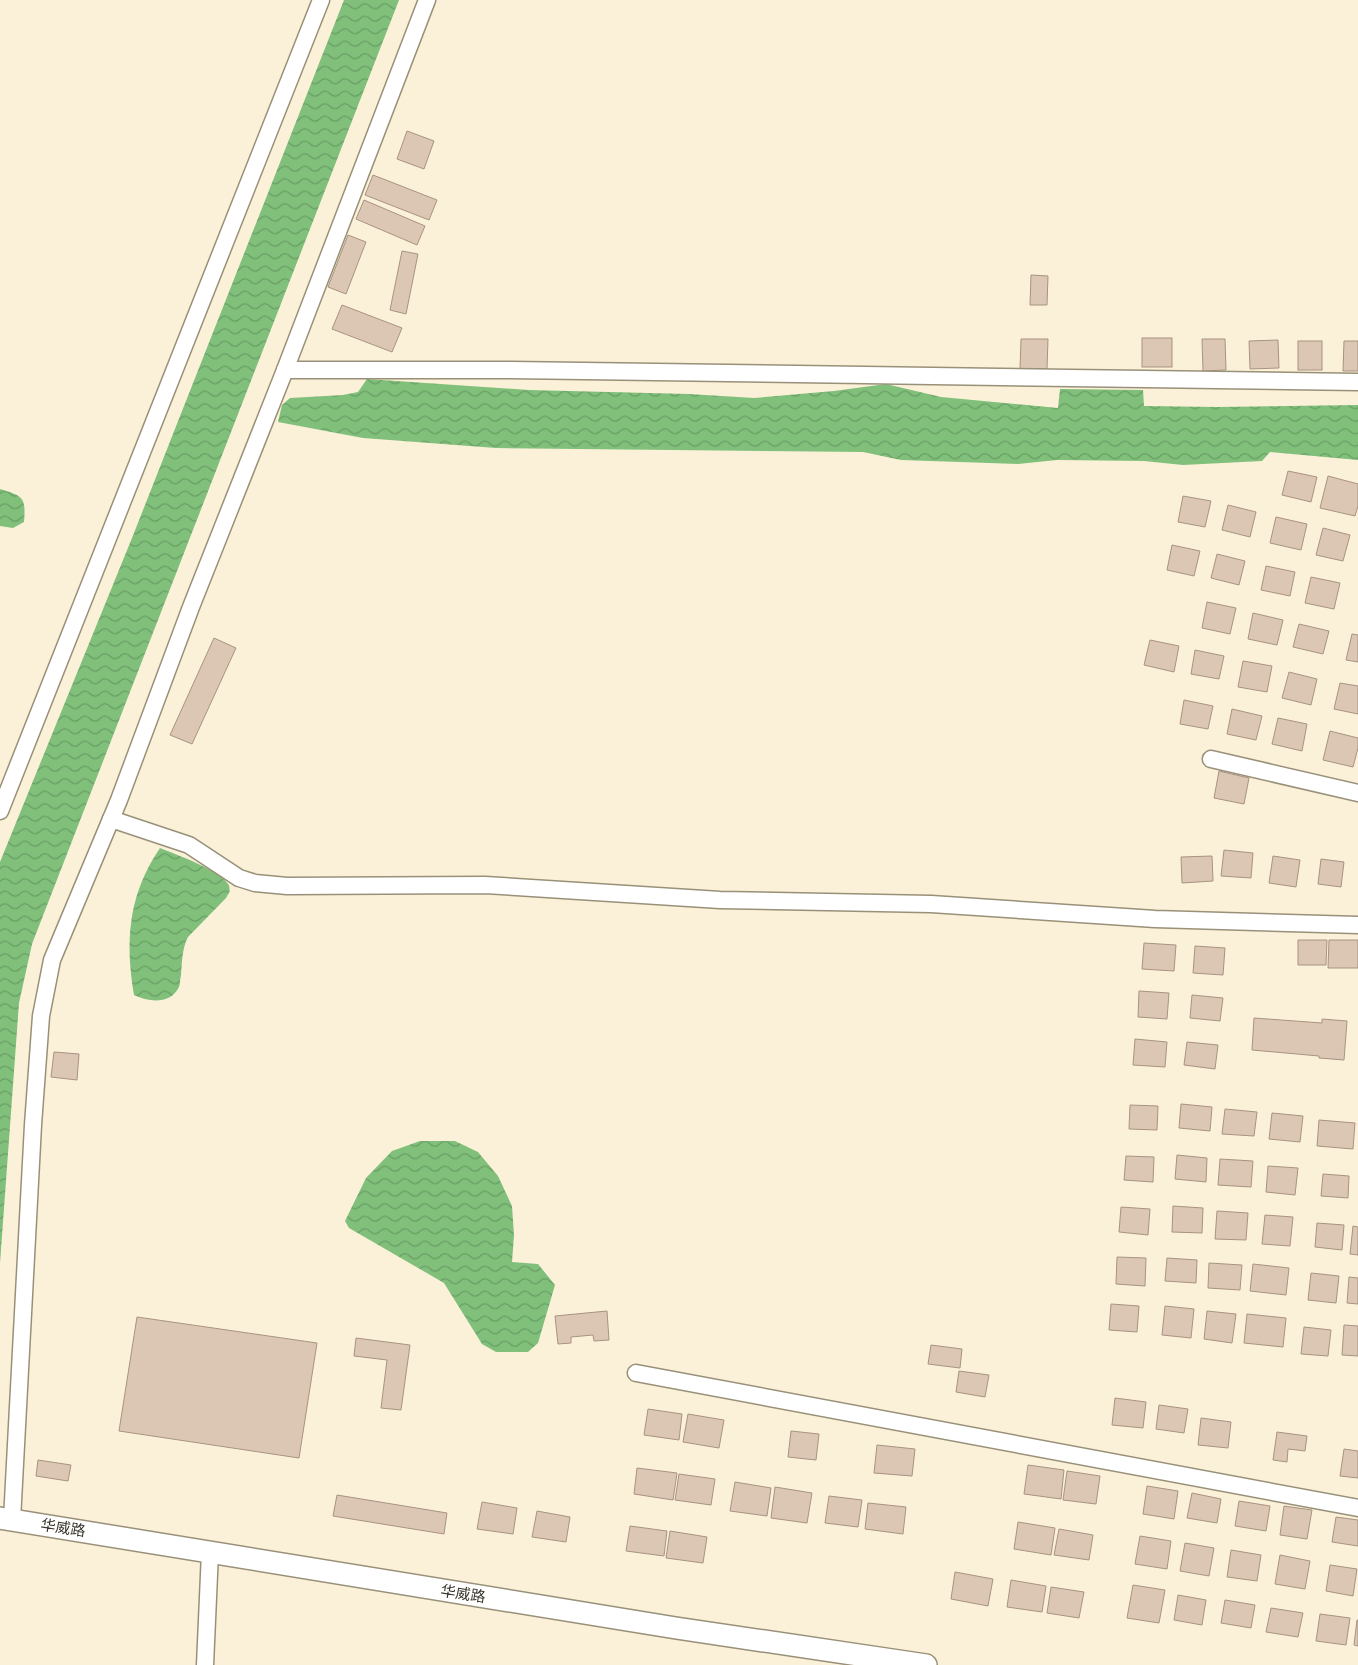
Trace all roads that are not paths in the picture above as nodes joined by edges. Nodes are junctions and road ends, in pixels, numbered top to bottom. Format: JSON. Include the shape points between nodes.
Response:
{"nodes":[{"id":1,"x":322,"y":0,"type":"edge"},
{"id":2,"x":427,"y":0,"type":"edge"},
{"id":3,"x":285,"y":370,"type":"junction"},
{"id":4,"x":1358,"y":382,"type":"edge"},
{"id":5,"x":1211,"y":759,"type":"dead end"},
{"id":6,"x":1358,"y":793,"type":"edge"},
{"id":7,"x":0,"y":811,"type":"edge"},
{"id":8,"x":111,"y":818,"type":"junction"},
{"id":9,"x":1358,"y":926,"type":"edge"},
{"id":10,"x":636,"y":1373,"type":"dead end"},
{"id":11,"x":1358,"y":1508,"type":"edge"},
{"id":12,"x":6,"y":1519,"type":"edge"},
{"id":13,"x":210,"y":1552,"type":"junction"},
{"id":14,"x":205,"y":1665,"type":"edge"},
{"id":15,"x":926,"y":1665,"type":"edge"}],
"edges":[{"from":1,"to":7,"type":"street"},
{"from":2,"to":3,"type":"street"},
{"from":3,"to":4,"type":"street","via":[[511,370]]},
{"from":3,"to":8,"type":"street"},
{"from":5,"to":6,"type":"street"},
{"from":8,"to":9,"type":"street","via":[[189,845],[239,878],[287,886],[485,885],[720,900],[931,904],[1155,919]]},
{"from":8,"to":12,"type":"street","via":[[52,960],[42,1016]]},
{"from":10,"to":11,"type":"street"},
{"from":12,"to":13,"type":"main road","name":"华威路"},
{"from":13,"to":14,"type":"street"},
{"from":13,"to":15,"type":"main road","name":"华威路"}]}
